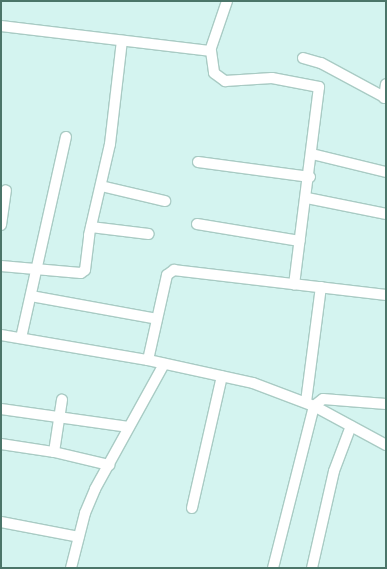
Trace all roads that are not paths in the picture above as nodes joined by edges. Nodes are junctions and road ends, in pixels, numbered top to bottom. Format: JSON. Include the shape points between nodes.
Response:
{"nodes":[{"id":1,"x":227,"y":1,"type":"edge"},
{"id":2,"x":1,"y":26,"type":"edge"},
{"id":3,"x":122,"y":41,"type":"junction"},
{"id":4,"x":211,"y":51,"type":"junction"},
{"id":5,"x":303,"y":58,"type":"dead end"},
{"id":6,"x":386,"y":84,"type":"edge"},
{"id":7,"x":385,"y":98,"type":"edge"},
{"id":8,"x":66,"y":137,"type":"dead end"},
{"id":9,"x":312,"y":154,"type":"junction"},
{"id":10,"x":198,"y":162,"type":"dead end"},
{"id":11,"x":386,"y":172,"type":"edge"},
{"id":12,"x":310,"y":177,"type":"junction"},
{"id":13,"x":101,"y":186,"type":"junction"},
{"id":14,"x":6,"y":190,"type":"dead end"},
{"id":15,"x":307,"y":198,"type":"junction"},
{"id":16,"x":165,"y":201,"type":"dead end"},
{"id":17,"x":386,"y":214,"type":"edge"},
{"id":18,"x":197,"y":224,"type":"dead end"},
{"id":19,"x":1,"y":225,"type":"edge"},
{"id":20,"x":91,"y":227,"type":"junction"},
{"id":21,"x":149,"y":234,"type":"dead end"},
{"id":22,"x":300,"y":241,"type":"junction"},
{"id":23,"x":1,"y":266,"type":"edge"},
{"id":24,"x":38,"y":269,"type":"junction"},
{"id":25,"x":294,"y":284,"type":"junction"},
{"id":26,"x":321,"y":287,"type":"junction"},
{"id":27,"x":386,"y":295,"type":"edge"},
{"id":28,"x":32,"y":296,"type":"junction"},
{"id":29,"x":157,"y":318,"type":"junction"},
{"id":30,"x":1,"y":335,"type":"edge"},
{"id":31,"x":21,"y":338,"type":"junction"},
{"id":32,"x":148,"y":360,"type":"junction"},
{"id":33,"x":164,"y":364,"type":"junction"},
{"id":34,"x":222,"y":376,"type":"junction"},
{"id":35,"x":62,"y":400,"type":"dead end"},
{"id":36,"x":310,"y":404,"type":"junction"},
{"id":37,"x":386,"y":404,"type":"edge"},
{"id":38,"x":1,"y":409,"type":"edge"},
{"id":39,"x":59,"y":418,"type":"junction"},
{"id":40,"x":351,"y":426,"type":"junction"},
{"id":41,"x":129,"y":428,"type":"junction"},
{"id":42,"x":1,"y":444,"type":"edge"},
{"id":43,"x":386,"y":445,"type":"edge"},
{"id":44,"x":54,"y":452,"type":"junction"},
{"id":45,"x":108,"y":465,"type":"junction"},
{"id":46,"x":192,"y":508,"type":"dead end"},
{"id":47,"x":1,"y":522,"type":"edge"},
{"id":48,"x":79,"y":537,"type":"junction"},
{"id":49,"x":71,"y":568,"type":"edge"},
{"id":50,"x":273,"y":568,"type":"edge"},
{"id":51,"x":312,"y":568,"type":"edge"}],
"edges":[{"from":1,"to":4,"type":"street"},
{"from":2,"to":3,"type":"street"},
{"from":3,"to":4,"type":"street"},
{"from":3,"to":13,"type":"street","via":[[110,144]]},
{"from":4,"to":9,"type":"street","via":[[214,73],[225,81],[272,78],[318,85]]},
{"from":5,"to":7,"type":"street","via":[[328,67]]},
{"from":6,"to":7,"type":"street"},
{"from":8,"to":24,"type":"street"},
{"from":9,"to":11,"type":"street"},
{"from":9,"to":12,"type":"street"},
{"from":10,"to":12,"type":"street"},
{"from":12,"to":15,"type":"street"},
{"from":13,"to":16,"type":"street"},
{"from":13,"to":20,"type":"street"},
{"from":14,"to":19,"type":"street"},
{"from":15,"to":17,"type":"street"},
{"from":15,"to":22,"type":"street"},
{"from":18,"to":22,"type":"street"},
{"from":20,"to":21,"type":"street"},
{"from":20,"to":24,"type":"street","via":[[84,272]]},
{"from":22,"to":25,"type":"street"},
{"from":23,"to":24,"type":"street"},
{"from":24,"to":28,"type":"street"},
{"from":25,"to":26,"type":"street"},
{"from":25,"to":29,"type":"street","via":[[174,270],[167,275]]},
{"from":26,"to":27,"type":"street"},
{"from":26,"to":36,"type":"street"},
{"from":28,"to":29,"type":"street"},
{"from":28,"to":31,"type":"street"},
{"from":29,"to":32,"type":"street"},
{"from":30,"to":31,"type":"street"},
{"from":31,"to":32,"type":"street"},
{"from":32,"to":33,"type":"street"},
{"from":33,"to":34,"type":"street"},
{"from":33,"to":41,"type":"street"},
{"from":34,"to":36,"type":"street","via":[[253,383]]},
{"from":34,"to":46,"type":"street"},
{"from":35,"to":39,"type":"street"},
{"from":36,"to":37,"type":"street","via":[[323,399]]},
{"from":36,"to":40,"type":"street"},
{"from":36,"to":50,"type":"street"},
{"from":38,"to":39,"type":"street"},
{"from":39,"to":41,"type":"street"},
{"from":39,"to":44,"type":"street"},
{"from":40,"to":43,"type":"street"},
{"from":40,"to":51,"type":"street","via":[[334,471]]},
{"from":41,"to":45,"type":"street"},
{"from":42,"to":44,"type":"street"},
{"from":44,"to":45,"type":"street"},
{"from":45,"to":48,"type":"street","via":[[85,513]]},
{"from":47,"to":48,"type":"street"},
{"from":48,"to":49,"type":"street"}]}
